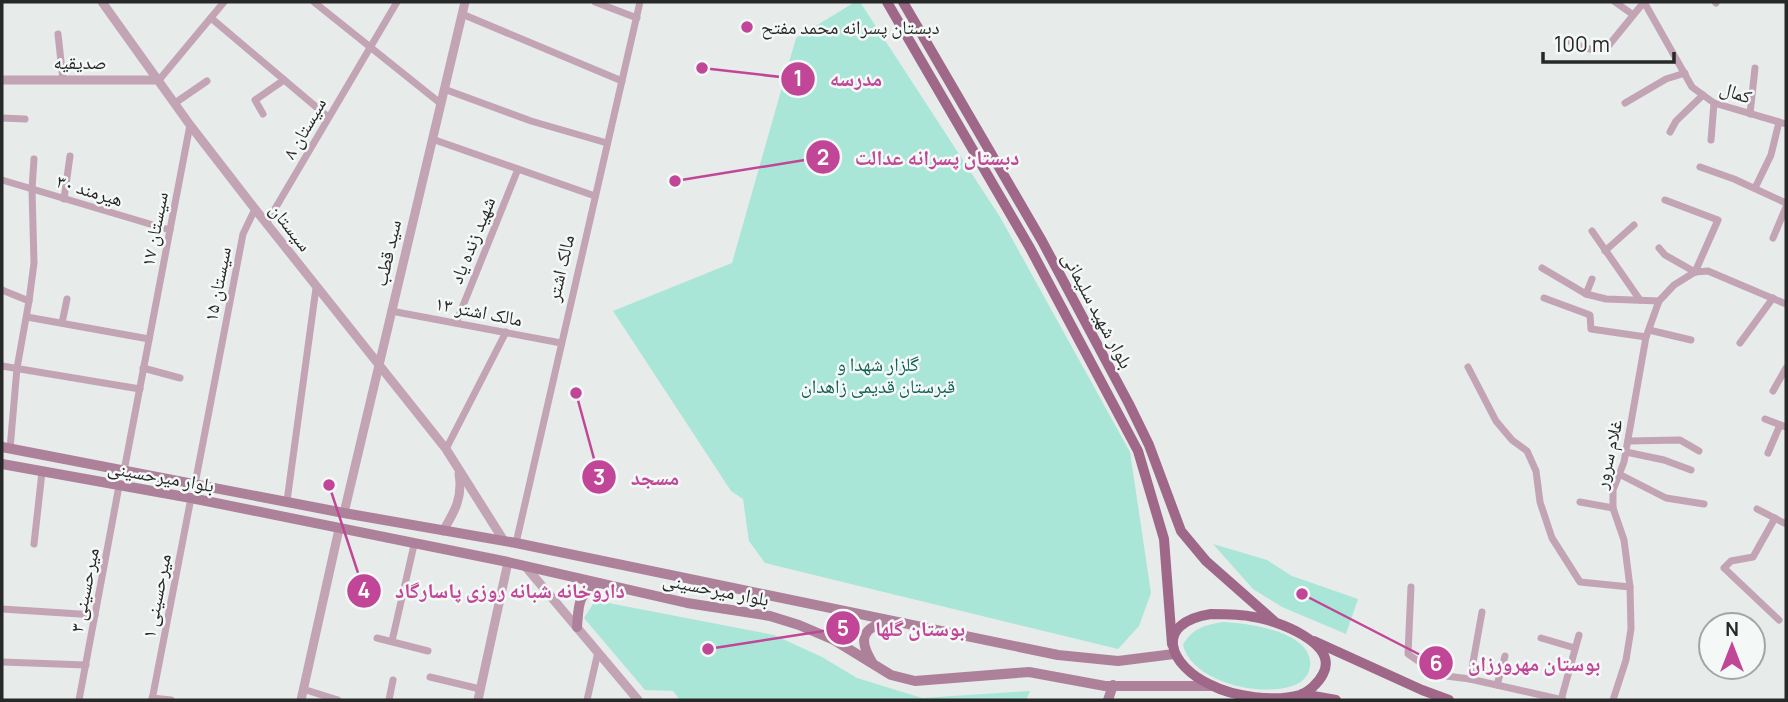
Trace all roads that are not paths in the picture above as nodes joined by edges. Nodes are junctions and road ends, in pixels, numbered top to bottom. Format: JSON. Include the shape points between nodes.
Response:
{"nodes":[{"id":1,"x":102,"y":2,"type":"edge"},
{"id":2,"x":224,"y":2,"type":"edge"},
{"id":3,"x":314,"y":2,"type":"edge"},
{"id":4,"x":397,"y":2,"type":"edge"},
{"id":5,"x":465,"y":2,"type":"edge"},
{"id":6,"x":595,"y":2,"type":"edge"},
{"id":7,"x":640,"y":2,"type":"edge"},
{"id":8,"x":887,"y":2,"type":"edge"},
{"id":9,"x":903,"y":2,"type":"edge"},
{"id":10,"x":1615,"y":2,"type":"edge"},
{"id":11,"x":1644,"y":2,"type":"edge"},
{"id":12,"x":461,"y":14,"type":"junction"},
{"id":13,"x":1632,"y":14,"type":"junction"},
{"id":14,"x":211,"y":18,"type":"junction"},
{"id":15,"x":637,"y":18,"type":"junction"},
{"id":16,"x":58,"y":34,"type":"dead end"},
{"id":17,"x":1571,"y":42,"type":"dead end"},
{"id":18,"x":369,"y":48,"type":"junction"},
{"id":19,"x":1755,"y":68,"type":"dead end"},
{"id":20,"x":1685,"y":73,"type":"junction"},
{"id":21,"x":2,"y":80,"type":"edge"},
{"id":22,"x":62,"y":80,"type":"junction"},
{"id":23,"x":159,"y":80,"type":"junction"},
{"id":24,"x":284,"y":80,"type":"junction"},
{"id":25,"x":207,"y":81,"type":"dead end"},
{"id":26,"x":622,"y":81,"type":"junction"},
{"id":27,"x":444,"y":89,"type":"junction"},
{"id":28,"x":1703,"y":95,"type":"junction"},
{"id":29,"x":175,"y":103,"type":"junction"},
{"id":30,"x":440,"y":103,"type":"junction"},
{"id":31,"x":1625,"y":103,"type":"dead end"},
{"id":32,"x":1714,"y":103,"type":"junction"},
{"id":33,"x":263,"y":114,"type":"dead end"},
{"id":34,"x":1750,"y":114,"type":"junction"},
{"id":35,"x":328,"y":117,"type":"junction"},
{"id":36,"x":2,"y":118,"type":"edge"},
{"id":37,"x":26,"y":119,"type":"dead end"},
{"id":38,"x":1782,"y":123,"type":"edge"},
{"id":39,"x":190,"y":125,"type":"junction"},
{"id":40,"x":1670,"y":131,"type":"dead end"},
{"id":41,"x":432,"y":139,"type":"junction"},
{"id":42,"x":1711,"y":140,"type":"dead end"},
{"id":43,"x":607,"y":143,"type":"junction"},
{"id":44,"x":70,"y":156,"type":"dead end"},
{"id":45,"x":34,"y":159,"type":"dead end"},
{"id":46,"x":1700,"y":167,"type":"dead end"},
{"id":47,"x":518,"y":169,"type":"junction"},
{"id":48,"x":2,"y":180,"type":"edge"},
{"id":49,"x":1755,"y":188,"type":"junction"},
{"id":50,"x":32,"y":189,"type":"junction"},
{"id":51,"x":595,"y":196,"type":"junction"},
{"id":52,"x":64,"y":199,"type":"junction"},
{"id":53,"x":1665,"y":201,"type":"dead end"},
{"id":54,"x":1786,"y":205,"type":"edge"},
{"id":55,"x":255,"y":209,"type":"junction"},
{"id":56,"x":266,"y":224,"type":"junction"},
{"id":57,"x":1634,"y":225,"type":"dead end"},
{"id":58,"x":170,"y":230,"type":"junction"},
{"id":59,"x":1592,"y":232,"type":"dead end"},
{"id":60,"x":1773,"y":238,"type":"dead end"},
{"id":61,"x":1659,"y":248,"type":"dead end"},
{"id":62,"x":1605,"y":251,"type":"junction"},
{"id":63,"x":1542,"y":268,"type":"dead end"},
{"id":64,"x":1695,"y":272,"type":"junction"},
{"id":65,"x":1592,"y":279,"type":"dead end"},
{"id":66,"x":316,"y":288,"type":"junction"},
{"id":67,"x":2,"y":290,"type":"edge"},
{"id":68,"x":1586,"y":294,"type":"junction"},
{"id":69,"x":1544,"y":298,"type":"dead end"},
{"id":70,"x":1773,"y":298,"type":"junction"},
{"id":71,"x":67,"y":299,"type":"dead end"},
{"id":72,"x":1640,"y":300,"type":"junction"},
{"id":73,"x":1659,"y":301,"type":"junction"},
{"id":74,"x":29,"y":302,"type":"junction"},
{"id":75,"x":1786,"y":304,"type":"edge"},
{"id":76,"x":391,"y":311,"type":"junction"},
{"id":77,"x":27,"y":317,"type":"junction"},
{"id":78,"x":62,"y":323,"type":"junction"},
{"id":79,"x":456,"y":323,"type":"junction"},
{"id":80,"x":506,"y":332,"type":"junction"},
{"id":81,"x":1647,"y":334,"type":"junction"},
{"id":82,"x":149,"y":339,"type":"junction"},
{"id":83,"x":1691,"y":341,"type":"dead end"},
{"id":84,"x":561,"y":343,"type":"junction"},
{"id":85,"x":1740,"y":343,"type":"dead end"},
{"id":86,"x":380,"y":365,"type":"junction"},
{"id":87,"x":2,"y":366,"type":"edge"},
{"id":88,"x":1468,"y":367,"type":"dead end"},
{"id":89,"x":17,"y":368,"type":"junction"},
{"id":90,"x":144,"y":368,"type":"junction"},
{"id":91,"x":1786,"y":368,"type":"edge"},
{"id":92,"x":180,"y":378,"type":"dead end"},
{"id":93,"x":139,"y":389,"type":"junction"},
{"id":94,"x":1773,"y":391,"type":"dead end"},
{"id":95,"x":1765,"y":419,"type":"dead end"},
{"id":96,"x":1783,"y":426,"type":"edge"},
{"id":97,"x":1628,"y":441,"type":"junction"},
{"id":98,"x":6,"y":448,"type":"edge"},
{"id":99,"x":446,"y":449,"type":"junction"},
{"id":100,"x":1699,"y":451,"type":"dead end"},
{"id":101,"x":1626,"y":452,"type":"junction"},
{"id":102,"x":1768,"y":453,"type":"dead end"},
{"id":103,"x":2,"y":464,"type":"edge"},
{"id":104,"x":459,"y":469,"type":"junction"},
{"id":105,"x":1691,"y":470,"type":"dead end"},
{"id":106,"x":124,"y":471,"type":"junction"},
{"id":107,"x":42,"y":472,"type":"junction"},
{"id":108,"x":1619,"y":474,"type":"junction"},
{"id":109,"x":194,"y":484,"type":"junction"},
{"id":110,"x":119,"y":486,"type":"junction"},
{"id":111,"x":241,"y":492,"type":"junction"},
{"id":112,"x":191,"y":498,"type":"junction"},
{"id":113,"x":287,"y":501,"type":"junction"},
{"id":114,"x":1580,"y":502,"type":"dead end"},
{"id":115,"x":1704,"y":504,"type":"dead end"},
{"id":116,"x":237,"y":508,"type":"junction"},
{"id":117,"x":1613,"y":508,"type":"junction"},
{"id":118,"x":1757,"y":509,"type":"dead end"},
{"id":119,"x":344,"y":513,"type":"junction"},
{"id":120,"x":1774,"y":518,"type":"junction"},
{"id":121,"x":1786,"y":524,"type":"edge"},
{"id":122,"x":340,"y":529,"type":"junction"},
{"id":123,"x":443,"y":531,"type":"junction"},
{"id":124,"x":510,"y":542,"type":"junction"},
{"id":125,"x":34,"y":544,"type":"dead end"},
{"id":126,"x":414,"y":545,"type":"junction"},
{"id":127,"x":508,"y":562,"type":"junction"},
{"id":128,"x":526,"y":567,"type":"junction"},
{"id":129,"x":599,"y":583,"type":"junction"},
{"id":130,"x":1411,"y":587,"type":"dead end"},
{"id":131,"x":1630,"y":587,"type":"junction"},
{"id":132,"x":2,"y":610,"type":"edge"},
{"id":133,"x":838,"y":610,"type":"junction"},
{"id":134,"x":1482,"y":612,"type":"dead end"},
{"id":135,"x":95,"y":615,"type":"junction"},
{"id":136,"x":1779,"y":620,"type":"dead end"},
{"id":137,"x":890,"y":621,"type":"junction"},
{"id":138,"x":1274,"y":621,"type":"junction"},
{"id":139,"x":577,"y":627,"type":"junction"},
{"id":140,"x":1579,"y":635,"type":"dead end"},
{"id":141,"x":377,"y":638,"type":"dead end"},
{"id":142,"x":1541,"y":638,"type":"dead end"},
{"id":143,"x":1310,"y":639,"type":"junction"},
{"id":144,"x":834,"y":640,"type":"junction"},
{"id":145,"x":392,"y":641,"type":"junction"},
{"id":146,"x":1575,"y":648,"type":"junction"},
{"id":147,"x":1173,"y":649,"type":"junction"},
{"id":148,"x":428,"y":651,"type":"dead end"},
{"id":149,"x":598,"y":652,"type":"junction"},
{"id":150,"x":1505,"y":656,"type":"dead end"},
{"id":151,"x":2,"y":662,"type":"edge"},
{"id":152,"x":86,"y":665,"type":"junction"},
{"id":153,"x":874,"y":666,"type":"junction"},
{"id":154,"x":430,"y":677,"type":"dead end"},
{"id":155,"x":1470,"y":679,"type":"junction"},
{"id":156,"x":393,"y":680,"type":"dead end"},
{"id":157,"x":1113,"y":685,"type":"junction"},
{"id":158,"x":1497,"y":685,"type":"junction"},
{"id":159,"x":1211,"y":686,"type":"junction"},
{"id":160,"x":303,"y":689,"type":"junction"},
{"id":161,"x":480,"y":689,"type":"junction"},
{"id":162,"x":1302,"y":694,"type":"junction"},
{"id":163,"x":1289,"y":698,"type":"edge"},
{"id":164,"x":152,"y":699,"type":"edge"},
{"id":165,"x":79,"y":700,"type":"edge"},
{"id":166,"x":171,"y":700,"type":"edge"},
{"id":167,"x":301,"y":700,"type":"edge"},
{"id":168,"x":338,"y":700,"type":"edge"},
{"id":169,"x":389,"y":700,"type":"edge"},
{"id":170,"x":478,"y":700,"type":"edge"},
{"id":171,"x":587,"y":700,"type":"edge"},
{"id":172,"x":638,"y":700,"type":"edge"},
{"id":173,"x":1108,"y":700,"type":"edge"},
{"id":174,"x":1336,"y":700,"type":"edge"},
{"id":175,"x":1449,"y":700,"type":"edge"},
{"id":176,"x":1562,"y":700,"type":"edge"},
{"id":177,"x":1613,"y":700,"type":"edge"}],
"edges":[{"from":1,"to":23,"type":"street","name":"سیستان"},
{"from":2,"to":14,"type":"street"},
{"from":3,"to":18,"type":"street"},
{"from":4,"to":18,"type":"street","name":"سیستان ۸"},
{"from":5,"to":12,"type":"street","name":"سید قطب"},
{"from":6,"to":15,"type":"street"},
{"from":7,"to":15,"type":"street","name":"مالک اشتر"},
{"from":8,"to":147,"type":"main road","name":"بلوار شهید سلیمانی","via":[[1030,248],[1138,451],[1164,539]]},
{"from":9,"to":138,"type":"main road","name":"بلوار شهید سلیمانی","via":[[1042,241],[1129,404],[1181,531],[1206,561]]},
{"from":10,"to":13,"type":"street"},
{"from":11,"to":13,"type":"street"},
{"from":11,"to":20,"type":"street","name":"کمال"},
{"from":12,"to":26,"type":"street"},
{"from":12,"to":27,"type":"street","name":"سید قطب"},
{"from":13,"to":17,"type":"street","via":[[1602,50]]},
{"from":14,"to":23,"type":"street"},
{"from":14,"to":24,"type":"street"},
{"from":15,"to":26,"type":"street","name":"مالک اشتر"},
{"from":16,"to":22,"type":"street"},
{"from":18,"to":30,"type":"street"},
{"from":18,"to":35,"type":"street","name":"سیستان ۸"},
{"from":19,"to":34,"type":"street"},
{"from":20,"to":28,"type":"street","name":"کمال"},
{"from":20,"to":31,"type":"street"},
{"from":21,"to":22,"type":"street","name":"صدیقیه"},
{"from":22,"to":23,"type":"street","name":"صدیقیه"},
{"from":23,"to":29,"type":"street","name":"سیستان"},
{"from":24,"to":33,"type":"street","via":[[255,100]]},
{"from":24,"to":35,"type":"street"},
{"from":25,"to":29,"type":"street"},
{"from":26,"to":43,"type":"street","name":"مالک اشتر"},
{"from":27,"to":30,"type":"street","name":"سید قطب"},
{"from":27,"to":43,"type":"street"},
{"from":28,"to":32,"type":"street","name":"کمال"},
{"from":28,"to":40,"type":"street"},
{"from":29,"to":39,"type":"street","name":"سیستان"},
{"from":30,"to":41,"type":"street","name":"سید قطب"},
{"from":32,"to":34,"type":"street","name":"کمال"},
{"from":32,"to":42,"type":"street"},
{"from":34,"to":38,"type":"street","name":"کمال"},
{"from":35,"to":56,"type":"street","name":"سیستان ۸"},
{"from":36,"to":37,"type":"street"},
{"from":38,"to":49,"type":"street"},
{"from":39,"to":55,"type":"street","name":"سیستان"},
{"from":39,"to":58,"type":"street","name":"سیستان ۱۷"},
{"from":41,"to":47,"type":"street"},
{"from":41,"to":76,"type":"street","name":"سید قطب"},
{"from":43,"to":51,"type":"street","name":"مالک اشتر"},
{"from":44,"to":52,"type":"street"},
{"from":45,"to":50,"type":"street"},
{"from":46,"to":49,"type":"street"},
{"from":47,"to":51,"type":"street"},
{"from":47,"to":79,"type":"street","name":"شهید زنده یاد"},
{"from":48,"to":50,"type":"street","name":"هیرمند ۳۰"},
{"from":49,"to":54,"type":"street"},
{"from":50,"to":52,"type":"street","name":"هیرمند ۳۰"},
{"from":50,"to":74,"type":"street","via":[[34,263]]},
{"from":51,"to":84,"type":"street","name":"مالک اشتر"},
{"from":52,"to":58,"type":"street","name":"هیرمند ۳۰"},
{"from":53,"to":64,"type":"street","via":[[1718,220]]},
{"from":54,"to":60,"type":"street"},
{"from":55,"to":56,"type":"street","name":"سیستان"},
{"from":55,"to":109,"type":"street","name":"سیستان ۱۵","via":[[243,234]]},
{"from":56,"to":66,"type":"street","name":"سیستان"},
{"from":57,"to":62,"type":"street"},
{"from":58,"to":82,"type":"street","name":"سیستان ۱۷"},
{"from":59,"to":62,"type":"street"},
{"from":61,"to":64,"type":"street"},
{"from":62,"to":72,"type":"street"},
{"from":63,"to":68,"type":"street"},
{"from":64,"to":70,"type":"street","via":[[1708,271]]},
{"from":64,"to":73,"type":"street","name":"غلام سرور"},
{"from":65,"to":68,"type":"street"},
{"from":66,"to":86,"type":"street","name":"سیستان"},
{"from":66,"to":113,"type":"street"},
{"from":67,"to":74,"type":"street"},
{"from":68,"to":72,"type":"street"},
{"from":69,"to":81,"type":"street","via":[[1590,315],[1591,329]]},
{"from":70,"to":75,"type":"street"},
{"from":70,"to":85,"type":"street"},
{"from":71,"to":78,"type":"street"},
{"from":72,"to":73,"type":"street"},
{"from":73,"to":81,"type":"street","name":"غلام سرور"},
{"from":74,"to":77,"type":"street"},
{"from":76,"to":79,"type":"street","name":"مالک اشتر ۱۳"},
{"from":76,"to":86,"type":"street","name":"سید قطب"},
{"from":77,"to":78,"type":"street"},
{"from":77,"to":89,"type":"street"},
{"from":78,"to":82,"type":"street"},
{"from":79,"to":80,"type":"street","name":"مالک اشتر ۱۳"},
{"from":80,"to":84,"type":"street","name":"مالک اشتر ۱۳"},
{"from":80,"to":99,"type":"street"},
{"from":81,"to":83,"type":"street"},
{"from":81,"to":97,"type":"street","name":"غلام سرور"},
{"from":82,"to":90,"type":"street","name":"سیستان ۱۷"},
{"from":84,"to":124,"type":"street","name":"مالک اشتر"},
{"from":86,"to":99,"type":"street","name":"سیستان"},
{"from":86,"to":119,"type":"street","name":"سید قطب"},
{"from":87,"to":89,"type":"street"},
{"from":88,"to":131,"type":"street","via":[[1496,421],[1527,451],[1552,538],[1580,582]]},
{"from":89,"to":93,"type":"street"},
{"from":89,"to":98,"type":"street"},
{"from":90,"to":92,"type":"street"},
{"from":90,"to":93,"type":"street","name":"سیستان ۱۷"},
{"from":91,"to":94,"type":"street"},
{"from":93,"to":106,"type":"street","name":"سیستان ۱۷"},
{"from":95,"to":96,"type":"street"},
{"from":96,"to":102,"type":"street"},
{"from":97,"to":100,"type":"street","via":[[1680,440]]},
{"from":97,"to":101,"type":"street","name":"غلام سرور"},
{"from":98,"to":106,"type":"main road","name":"بلوار میرحسینی"},
{"from":99,"to":104,"type":"street","name":"سیستان"},
{"from":101,"to":105,"type":"street"},
{"from":101,"to":108,"type":"street","name":"غلام سرور"},
{"from":103,"to":107,"type":"main road","name":"بلوار میرحسینی"},
{"from":104,"to":123,"type":"street","via":[[460,499]]},
{"from":104,"to":124,"type":"street","name":"سیستان"},
{"from":106,"to":109,"type":"main road","name":"بلوار میرحسینی"},
{"from":107,"to":110,"type":"main road","name":"بلوار میرحسینی"},
{"from":107,"to":125,"type":"street"},
{"from":108,"to":115,"type":"street","via":[[1666,498]]},
{"from":108,"to":117,"type":"street","name":"غلام سرور"},
{"from":109,"to":111,"type":"main road","name":"بلوار میرحسینی"},
{"from":110,"to":112,"type":"main road","name":"بلوار میرحسینی"},
{"from":110,"to":135,"type":"street","name":"میرحسینی ۳"},
{"from":111,"to":113,"type":"main road","name":"بلوار میرحسینی"},
{"from":111,"to":116,"type":"main road"},
{"from":112,"to":116,"type":"main road","name":"بلوار میرحسینی"},
{"from":112,"to":164,"type":"street","name":"میرحسینی ۱"},
{"from":113,"to":119,"type":"main road","name":"بلوار میرحسینی"},
{"from":114,"to":117,"type":"street"},
{"from":116,"to":122,"type":"main road","name":"بلوار میرحسینی"},
{"from":117,"to":131,"type":"street","name":"غلام سرور","via":[[1624,540]]},
{"from":118,"to":120,"type":"street"},
{"from":119,"to":123,"type":"main road","name":"بلوار میرحسینی"},
{"from":120,"to":121,"type":"street"},
{"from":120,"to":136,"type":"street","via":[[1753,557],[1731,561],[1724,568]]},
{"from":122,"to":126,"type":"main road","name":"بلوار میرحسینی"},
{"from":122,"to":160,"type":"street"},
{"from":123,"to":124,"type":"main road","name":"بلوار میرحسینی"},
{"from":124,"to":133,"type":"main road","name":"بلوار میرحسینی"},
{"from":126,"to":127,"type":"main road","name":"بلوار میرحسینی"},
{"from":126,"to":145,"type":"street"},
{"from":127,"to":128,"type":"main road","name":"بلوار میرحسینی"},
{"from":127,"to":161,"type":"street"},
{"from":128,"to":129,"type":"main road","name":"بلوار میرحسینی"},
{"from":128,"to":139,"type":"street"},
{"from":129,"to":139,"type":"main road","via":[[580,598]]},
{"from":129,"to":144,"type":"main road","name":"بلوار میرحسینی","via":[[770,616]]},
{"from":130,"to":155,"type":"street","via":[[1408,654],[1438,675]]},
{"from":131,"to":177,"type":"street","name":"غلام سرور","via":[[1631,629]]},
{"from":132,"to":135,"type":"street"},
{"from":133,"to":137,"type":"main road","name":"بلوار میرحسینی"},
{"from":133,"to":144,"type":"main road","via":[[851,622],[853,633],[846,640]]},
{"from":134,"to":155,"type":"street"},
{"from":135,"to":152,"type":"street","name":"میرحسینی ۳"},
{"from":137,"to":147,"type":"main road","name":"بلوار میرحسینی","via":[[1098,661]]},
{"from":137,"to":153,"type":"main road","via":[[874,625],[864,638]]},
{"from":138,"to":143,"type":"main road"},
{"from":138,"to":147,"type":"main road","via":[[1242,615],[1201,616],[1183,624],[1174,636]]},
{"from":139,"to":149,"type":"street"},
{"from":140,"to":146,"type":"street"},
{"from":141,"to":145,"type":"street"},
{"from":142,"to":146,"type":"street"},
{"from":143,"to":162,"type":"main road","via":[[1323,654],[1325,670]]},
{"from":143,"to":175,"type":"main road"},
{"from":144,"to":153,"type":"main road","name":"بلوار میرحسینی"},
{"from":145,"to":148,"type":"street"},
{"from":146,"to":176,"type":"street"},
{"from":147,"to":159,"type":"main road","via":[[1188,670]]},
{"from":149,"to":171,"type":"street"},
{"from":149,"to":172,"type":"street"},
{"from":150,"to":158,"type":"street"},
{"from":151,"to":152,"type":"street"},
{"from":152,"to":165,"type":"street","name":"میرحسینی ۳"},
{"from":153,"to":157,"type":"main road","name":"بلوار میرحسینی","via":[[915,681],[1029,672]]},
{"from":154,"to":161,"type":"street"},
{"from":155,"to":158,"type":"street"},
{"from":156,"to":169,"type":"street"},
{"from":157,"to":159,"type":"main road","name":"بلوار میرحسینی"},
{"from":157,"to":173,"type":"main road"},
{"from":158,"to":176,"type":"street"},
{"from":159,"to":163,"type":"main road"},
{"from":160,"to":167,"type":"street"},
{"from":160,"to":168,"type":"street"},
{"from":161,"to":170,"type":"street"},
{"from":162,"to":163,"type":"main road"},
{"from":162,"to":174,"type":"main road"},
{"from":164,"to":166,"type":"street"}]}
